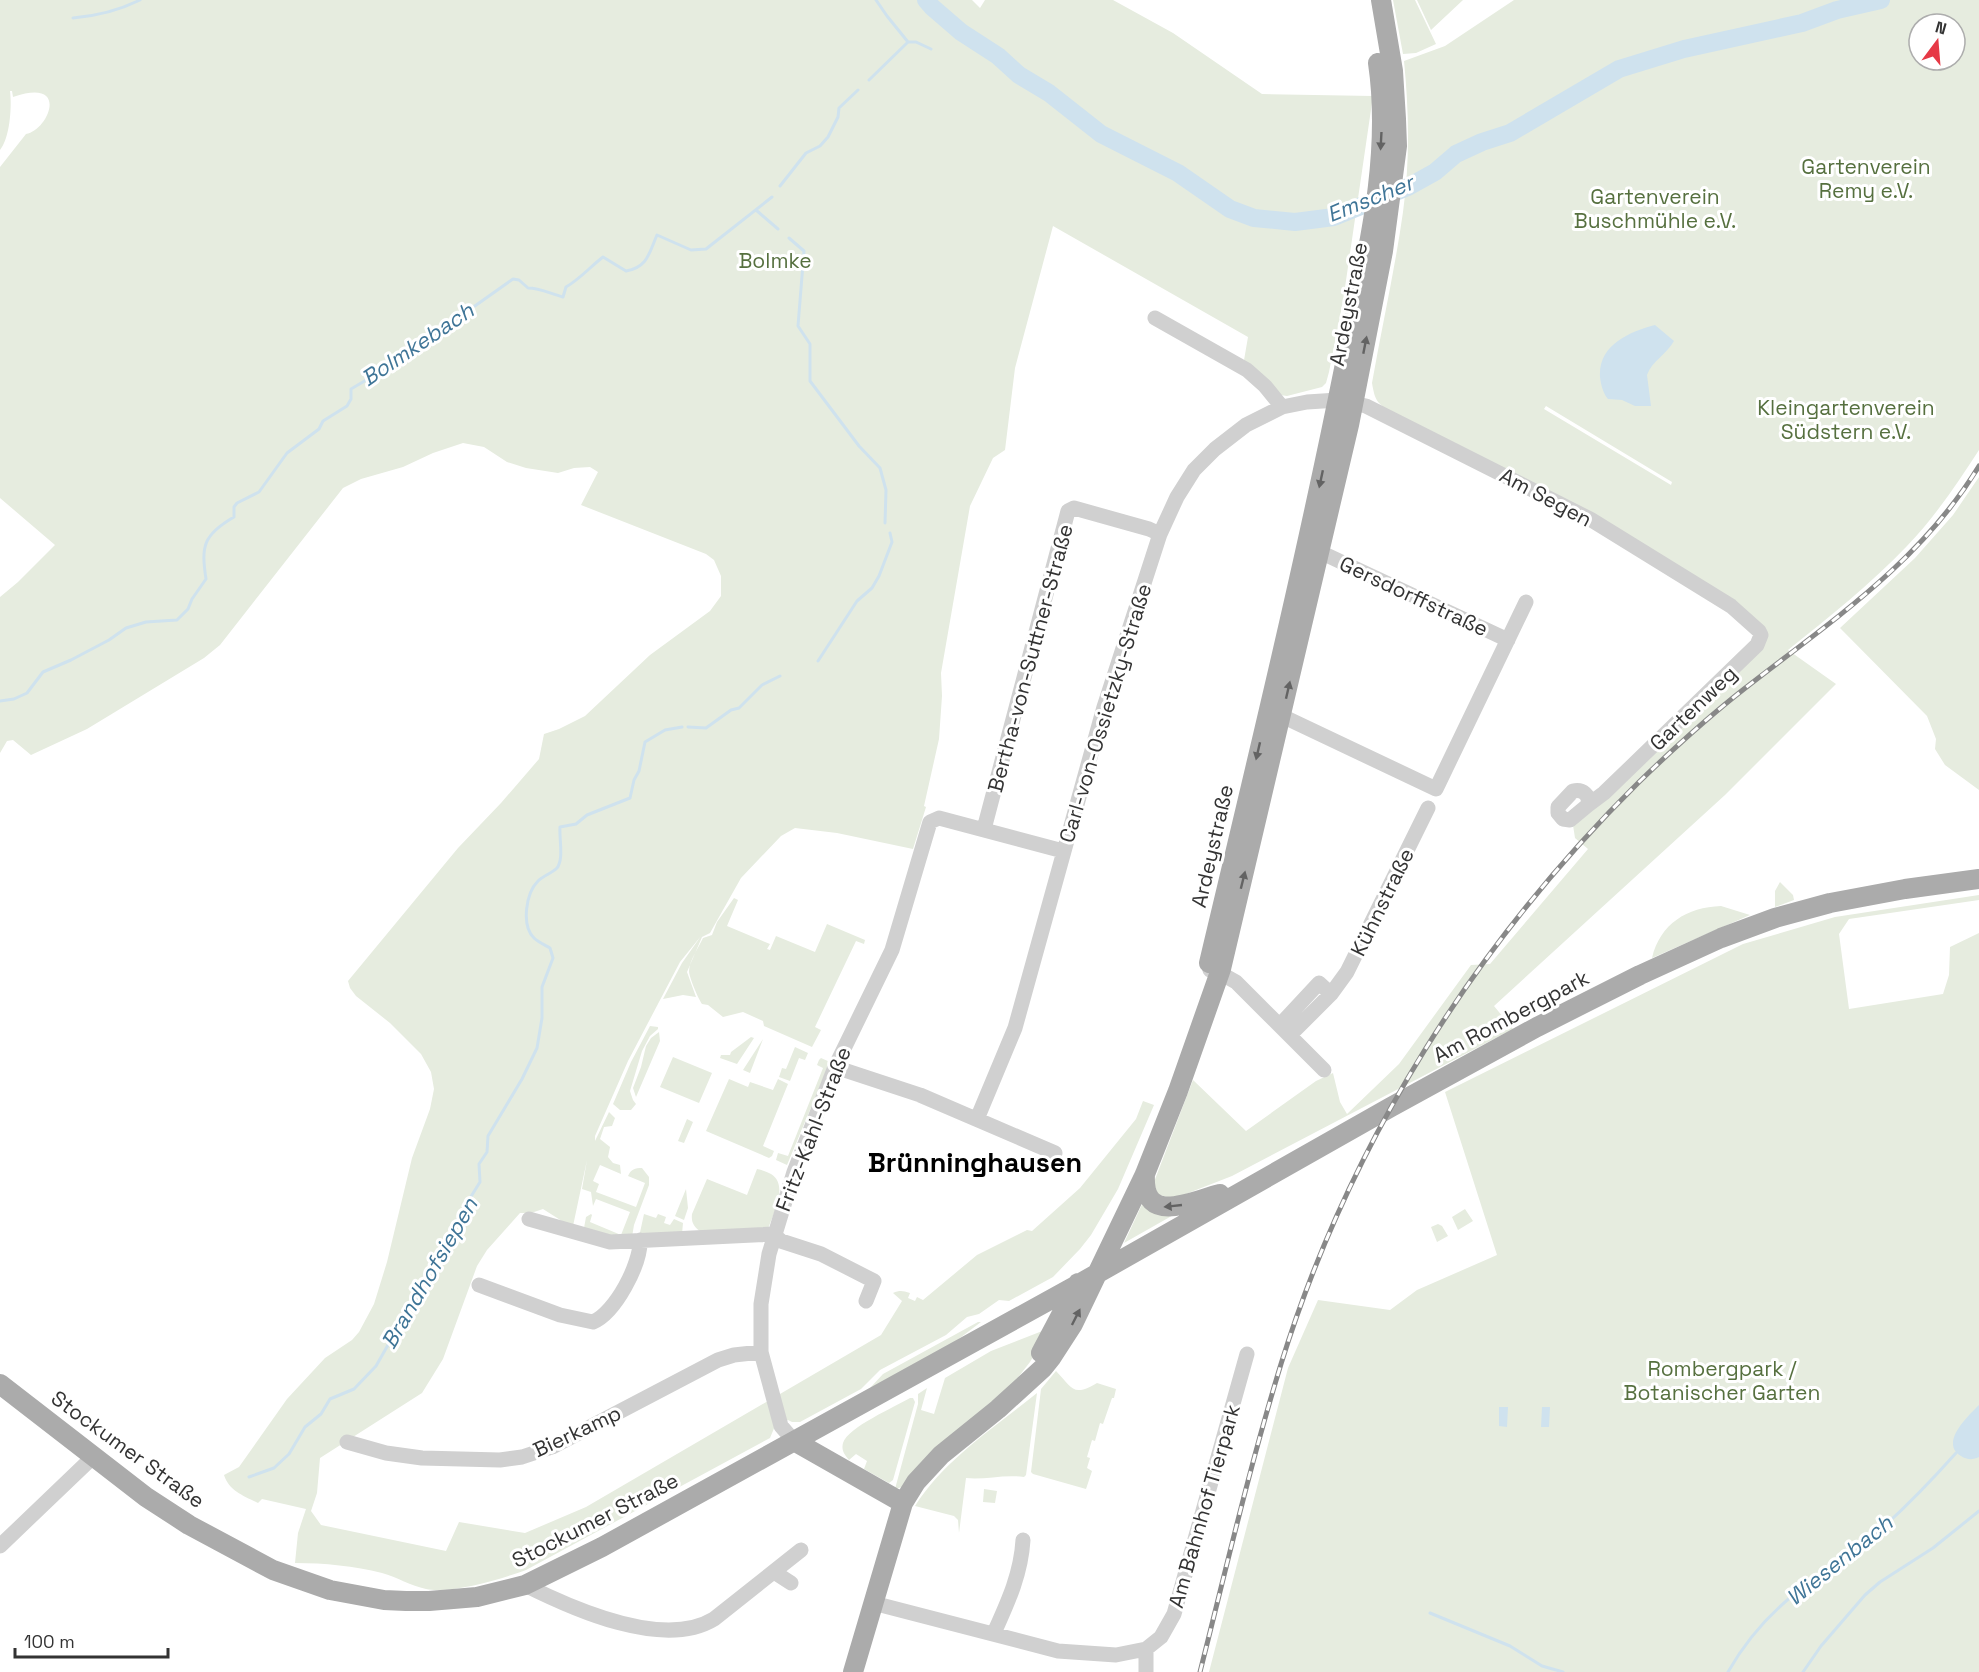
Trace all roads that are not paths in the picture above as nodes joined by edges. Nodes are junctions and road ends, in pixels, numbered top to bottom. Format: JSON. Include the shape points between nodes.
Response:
{"nodes":[{"id":1,"x":1368,"y":0,"type":"edge"},
{"id":2,"x":1381,"y":0,"type":"edge"},
{"id":3,"x":1386,"y":178,"type":"junction"},
{"id":4,"x":1155,"y":318,"type":"dead end"},
{"id":5,"x":1346,"y":401,"type":"junction"},
{"id":6,"x":1282,"y":407,"type":"junction"},
{"id":7,"x":1160,"y":534,"type":"junction"},
{"id":8,"x":1320,"y":552,"type":"junction"},
{"id":9,"x":1526,"y":602,"type":"dead end"},
{"id":10,"x":1731,"y":606,"type":"joint"},
{"id":11,"x":1508,"y":640,"type":"junction"},
{"id":12,"x":1282,"y":716,"type":"junction"},
{"id":13,"x":1588,"y":805,"type":"dead end"},
{"id":14,"x":1428,"y":808,"type":"dead end"},
{"id":15,"x":984,"y":829,"type":"junction"},
{"id":16,"x":1063,"y":851,"type":"junction"},
{"id":17,"x":1979,"y":879,"type":"edge"},
{"id":18,"x":1214,"y":971,"type":"junction"},
{"id":19,"x":1285,"y":1030,"type":"junction"},
{"id":20,"x":835,"y":1067,"type":"junction"},
{"id":21,"x":1324,"y":1070,"type":"dead end"},
{"id":22,"x":977,"y":1119,"type":"junction"},
{"id":23,"x":1056,"y":1153,"type":"dead end"},
{"id":24,"x":1145,"y":1174,"type":"junction"},
{"id":25,"x":1246,"y":1189,"type":"junction"},
{"id":26,"x":529,"y":1219,"type":"dead end"},
{"id":27,"x":773,"y":1234,"type":"junction"},
{"id":28,"x":640,"y":1240,"type":"junction"},
{"id":29,"x":1097,"y":1274,"type":"junction"},
{"id":30,"x":478,"y":1285,"type":"dead end"},
{"id":31,"x":1077,"y":1285,"type":"junction"},
{"id":32,"x":866,"y":1301,"type":"dead end"},
{"id":33,"x":761,"y":1352,"type":"junction"},
{"id":34,"x":1247,"y":1354,"type":"dead end"},
{"id":35,"x":1029,"y":1380,"type":"junction"},
{"id":36,"x":0,"y":1384,"type":"edge"},
{"id":37,"x":794,"y":1441,"type":"junction"},
{"id":38,"x":346,"y":1442,"type":"dead end"},
{"id":39,"x":94,"y":1456,"type":"junction"},
{"id":40,"x":903,"y":1503,"type":"junction"},
{"id":41,"x":1023,"y":1540,"type":"dead end"},
{"id":42,"x":0,"y":1546,"type":"edge"},
{"id":43,"x":801,"y":1550,"type":"dead end"},
{"id":44,"x":774,"y":1572,"type":"junction"},
{"id":45,"x":791,"y":1583,"type":"dead end"},
{"id":46,"x":525,"y":1585,"type":"junction"},
{"id":47,"x":873,"y":1603,"type":"junction"},
{"id":48,"x":994,"y":1633,"type":"junction"},
{"id":49,"x":1146,"y":1649,"type":"junction"},
{"id":50,"x":853,"y":1672,"type":"edge"},
{"id":51,"x":1146,"y":1672,"type":"edge"}],
"edges":[{"from":1,"to":3,"type":"main road","name":"Ardeystraße","one_way":true,"via":[[1380,79]]},
{"from":2,"to":3,"type":"main road","name":"Ardeystraße","via":[[1395,96],[1396,146]]},
{"from":3,"to":5,"type":"main road","name":"Ardeystraße"},
{"from":4,"to":6,"type":"street","via":[[1246,370]]},
{"from":5,"to":6,"type":"street","name":"Carl-von-Ossietzky-Straße"},
{"from":5,"to":8,"type":"main road","name":"Ardeystraße"},
{"from":5,"to":10,"type":"street","name":"Am Segen","via":[[1381,412],[1557,501]]},
{"from":5,"to":18,"type":"main road","name":"Ardeystraße","one_way":true,"via":[[1306,545]]},
{"from":6,"to":7,"type":"street","name":"Carl-von-Ossietzky-Straße","via":[[1246,424],[1194,470]]},
{"from":7,"to":15,"type":"street","name":"Bertha-von-Suttner-Straße","via":[[1074,508],[1068,511]]},
{"from":7,"to":16,"type":"street","name":"Carl-von-Ossietzky-Straße"},
{"from":8,"to":11,"type":"street","name":"Gersdorffstraße"},
{"from":12,"to":8,"type":"main road","name":"Ardeystraße","one_way":true},
{"from":9,"to":11,"type":"street","name":"Gersdorffstraße"},
{"from":10,"to":13,"type":"street","name":"Gartenweg","via":[[1759,630],[1757,645],[1658,743]]},
{"from":11,"to":12,"type":"street","name":"Gersdorffstraße","via":[[1437,789]]},
{"from":18,"to":12,"type":"main road","name":"Ardeystraße","one_way":true},
{"from":14,"to":19,"type":"street","name":"Kühnstraße","via":[[1347,972],[1331,994],[1319,983]]},
{"from":15,"to":16,"type":"street"},
{"from":15,"to":20,"type":"street","name":"Fritz-Kahl-Straße","via":[[939,818],[930,822],[892,950]]},
{"from":16,"to":22,"type":"street","name":"Carl-von-Ossietzky-Straße","via":[[1015,1028]]},
{"from":17,"to":25,"type":"main road","name":"Am Rombergpark","via":[[1830,903],[1770,919],[1721,938],[1537,1027]]},
{"from":18,"to":19,"type":"street","via":[[1236,982]]},
{"from":18,"to":24,"type":"main road","name":"Ardeystraße","via":[[1178,1091]]},
{"from":18,"to":31,"type":"main road","name":"Ardeystraße","via":[[1142,1158]]},
{"from":19,"to":21,"type":"street"},
{"from":20,"to":22,"type":"street"},
{"from":20,"to":27,"type":"street","name":"Fritz-Kahl-Straße"},
{"from":22,"to":23,"type":"street"},
{"from":25,"to":24,"type":"main road","one_way":true,"via":[[1164,1207],[1147,1194]]},
{"from":24,"to":29,"type":"main road","name":"Ardeystraße"},
{"from":25,"to":29,"type":"main road","name":"Am Rombergpark"},
{"from":26,"to":28,"type":"street","via":[[610,1242]]},
{"from":27,"to":28,"type":"street"},
{"from":27,"to":32,"type":"street","via":[[874,1281]]},
{"from":27,"to":33,"type":"street","name":"Fritz-Kahl-Straße","via":[[761,1304]]},
{"from":28,"to":30,"type":"street","via":[[635,1271],[607,1314],[593,1322],[560,1315]]},
{"from":29,"to":31,"type":"main road","name":"Stockumer Straße"},
{"from":35,"to":29,"type":"main road","name":"Ardeystraße","one_way":true,"via":[[1058,1349]]},
{"from":31,"to":35,"type":"main road","name":"Ardeystraße"},
{"from":31,"to":37,"type":"main road","name":"Stockumer Straße"},
{"from":33,"to":37,"type":"street","name":"Fritz-Kahl-Straße","via":[[781,1426]]},
{"from":33,"to":38,"type":"street","name":"Bierkamp","via":[[718,1360],[552,1447],[522,1457],[422,1458]]},
{"from":34,"to":49,"type":"street","name":"Am Bahnhof Tierpark","via":[[1174,1614],[1161,1637]]},
{"from":35,"to":40,"type":"main road","name":"Ardeystraße","via":[[933,1462]]},
{"from":36,"to":39,"type":"main road","name":"Stockumer Straße"},
{"from":37,"to":40,"type":"main road"},
{"from":37,"to":46,"type":"main road","name":"Stockumer Straße","via":[[602,1548]]},
{"from":39,"to":42,"type":"street"},
{"from":39,"to":46,"type":"main road","name":"Stockumer Straße","via":[[189,1525],[273,1570],[308,1583],[384,1600],[429,1601],[477,1597]]},
{"from":40,"to":47,"type":"main road","name":"Ardeystraße"},
{"from":41,"to":48,"type":"street","via":[[1016,1581]]},
{"from":43,"to":44,"type":"street"},
{"from":44,"to":45,"type":"street"},
{"from":44,"to":46,"type":"street","via":[[708,1623],[674,1631],[601,1618]]},
{"from":47,"to":48,"type":"street"},
{"from":47,"to":50,"type":"main road","name":"Ardeystraße"},
{"from":48,"to":49,"type":"street","via":[[1058,1651],[1085,1654],[1116,1655]]},
{"from":49,"to":51,"type":"street"}]}
